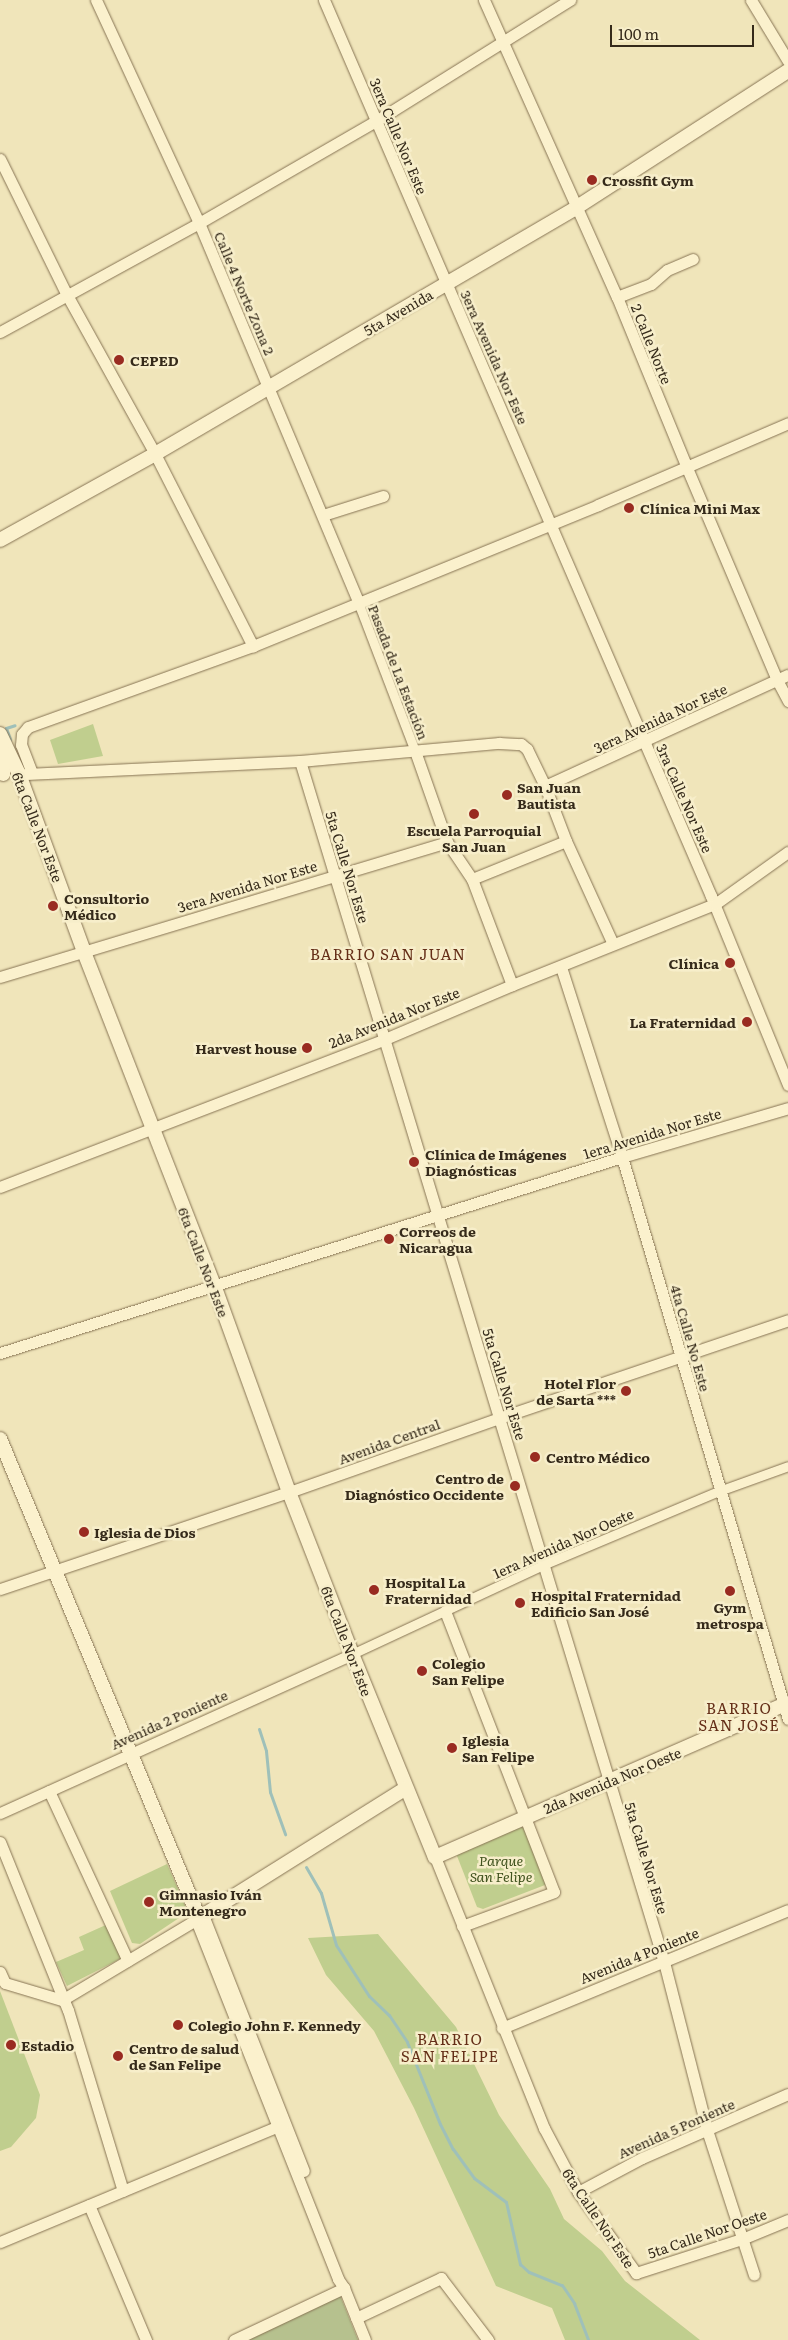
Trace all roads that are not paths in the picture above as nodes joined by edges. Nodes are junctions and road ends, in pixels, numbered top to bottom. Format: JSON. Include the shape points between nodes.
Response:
{"nodes":[{"id":1,"x":96,"y":0,"type":"edge"},
{"id":2,"x":324,"y":0,"type":"edge"},
{"id":3,"x":484,"y":0,"type":"edge"},
{"id":4,"x":570,"y":0,"type":"edge"},
{"id":5,"x":750,"y":0,"type":"edge"},
{"id":6,"x":503,"y":42,"type":"junction"},
{"id":7,"x":788,"y":61,"type":"edge"},
{"id":8,"x":788,"y":70,"type":"edge"},
{"id":9,"x":376,"y":121,"type":"junction"},
{"id":10,"x":0,"y":159,"type":"edge"},
{"id":11,"x":577,"y":207,"type":"junction"},
{"id":12,"x":199,"y":223,"type":"junction"},
{"id":13,"x":693,"y":259,"type":"dead end"},
{"id":14,"x":447,"y":284,"type":"junction"},
{"id":15,"x":67,"y":295,"type":"junction"},
{"id":16,"x":617,"y":297,"type":"junction"},
{"id":17,"x":0,"y":332,"type":"edge"},
{"id":18,"x":268,"y":388,"type":"junction"},
{"id":19,"x":788,"y":423,"type":"edge"},
{"id":20,"x":155,"y":454,"type":"junction"},
{"id":21,"x":687,"y":468,"type":"junction"},
{"id":22,"x":383,"y":496,"type":"dead end"},
{"id":23,"x":323,"y":515,"type":"junction"},
{"id":24,"x":552,"y":524,"type":"junction"},
{"id":25,"x":0,"y":540,"type":"edge"},
{"id":26,"x":358,"y":602,"type":"junction"},
{"id":27,"x":252,"y":646,"type":"junction"},
{"id":28,"x":788,"y":675,"type":"edge"},
{"id":29,"x":777,"y":680,"type":"junction"},
{"id":30,"x":788,"y":701,"type":"edge"},
{"id":31,"x":0,"y":735,"type":"edge"},
{"id":32,"x":644,"y":742,"type":"junction"},
{"id":33,"x":415,"y":751,"type":"junction"},
{"id":34,"x":300,"y":761,"type":"junction"},
{"id":35,"x":1,"y":774,"type":"edge"},
{"id":36,"x":25,"y":774,"type":"junction"},
{"id":37,"x":545,"y":786,"type":"junction"},
{"id":38,"x":566,"y":841,"type":"junction"},
{"id":39,"x":447,"y":842,"type":"junction"},
{"id":40,"x":788,"y":852,"type":"edge"},
{"id":41,"x":335,"y":874,"type":"junction"},
{"id":42,"x":472,"y":879,"type":"junction"},
{"id":43,"x":714,"y":904,"type":"junction"},
{"id":44,"x":613,"y":944,"type":"junction"},
{"id":45,"x":84,"y":952,"type":"junction"},
{"id":46,"x":560,"y":967,"type":"junction"},
{"id":47,"x":0,"y":977,"type":"edge"},
{"id":48,"x":512,"y":985,"type":"junction"},
{"id":49,"x":385,"y":1039,"type":"junction"},
{"id":50,"x":788,"y":1085,"type":"edge"},
{"id":51,"x":788,"y":1108,"type":"edge"},
{"id":52,"x":152,"y":1127,"type":"junction"},
{"id":53,"x":622,"y":1156,"type":"junction"},
{"id":54,"x":0,"y":1187,"type":"edge"},
{"id":55,"x":438,"y":1215,"type":"junction"},
{"id":56,"x":214,"y":1285,"type":"junction"},
{"id":57,"x":788,"y":1320,"type":"edge"},
{"id":58,"x":0,"y":1353,"type":"edge"},
{"id":59,"x":681,"y":1356,"type":"junction"},
{"id":60,"x":499,"y":1418,"type":"junction"},
{"id":61,"x":0,"y":1439,"type":"edge"},
{"id":62,"x":788,"y":1466,"type":"edge"},
{"id":63,"x":719,"y":1491,"type":"junction"},
{"id":64,"x":289,"y":1492,"type":"junction"},
{"id":65,"x":545,"y":1564,"type":"junction"},
{"id":66,"x":55,"y":1570,"type":"junction"},
{"id":67,"x":0,"y":1589,"type":"edge"},
{"id":68,"x":445,"y":1611,"type":"junction"},
{"id":69,"x":352,"y":1654,"type":"junction"},
{"id":70,"x":786,"y":1704,"type":"edge"},
{"id":71,"x":788,"y":1719,"type":"edge"},
{"id":72,"x":130,"y":1752,"type":"junction"},
{"id":73,"x":608,"y":1783,"type":"junction"},
{"id":74,"x":406,"y":1788,"type":"junction"},
{"id":75,"x":49,"y":1791,"type":"junction"},
{"id":76,"x":0,"y":1813,"type":"edge"},
{"id":77,"x":526,"y":1817,"type":"junction"},
{"id":78,"x":0,"y":1842,"type":"edge"},
{"id":79,"x":435,"y":1857,"type":"junction"},
{"id":80,"x":788,"y":1910,"type":"edge"},
{"id":81,"x":200,"y":1918,"type":"junction"},
{"id":82,"x":462,"y":1926,"type":"junction"},
{"id":83,"x":128,"y":1961,"type":"junction"},
{"id":84,"x":664,"y":1962,"type":"junction"},
{"id":85,"x":0,"y":1972,"type":"edge"},
{"id":86,"x":62,"y":2000,"type":"junction"},
{"id":87,"x":502,"y":2028,"type":"junction"},
{"id":88,"x":788,"y":2094,"type":"edge"},
{"id":89,"x":282,"y":2125,"type":"junction"},
{"id":90,"x":707,"y":2130,"type":"junction"},
{"id":91,"x":123,"y":2191,"type":"junction"},
{"id":92,"x":578,"y":2192,"type":"junction"},
{"id":93,"x":89,"y":2205,"type":"junction"},
{"id":94,"x":788,"y":2220,"type":"edge"},
{"id":95,"x":742,"y":2239,"type":"junction"},
{"id":96,"x":0,"y":2242,"type":"edge"},
{"id":97,"x":636,"y":2274,"type":"joint"},
{"id":98,"x":754,"y":2275,"type":"dead end"},
{"id":99,"x":344,"y":2288,"type":"junction"},
{"id":100,"x":356,"y":2318,"type":"junction"},
{"id":101,"x":146,"y":2340,"type":"edge"},
{"id":102,"x":234,"y":2340,"type":"edge"},
{"id":103,"x":365,"y":2340,"type":"edge"},
{"id":104,"x":488,"y":2340,"type":"edge"}],
"edges":[{"from":1,"to":12,"type":"street","name":"Calle 4 Norte Zona 2"},
{"from":2,"to":9,"type":"street","name":"3era Calle Nor Este"},
{"from":3,"to":6,"type":"street","name":"2 Calle Norte"},
{"from":4,"to":6,"type":"street"},
{"from":5,"to":7,"type":"street"},
{"from":6,"to":9,"type":"street"},
{"from":6,"to":11,"type":"street","name":"2 Calle Norte"},
{"from":8,"to":11,"type":"street","name":"5ta Avenida"},
{"from":9,"to":12,"type":"street"},
{"from":9,"to":14,"type":"street","name":"3era Calle Nor Este"},
{"from":10,"to":15,"type":"street"},
{"from":11,"to":14,"type":"street","name":"5ta Avenida"},
{"from":11,"to":16,"type":"street","name":"2 Calle Norte"},
{"from":12,"to":15,"type":"street"},
{"from":12,"to":18,"type":"street","name":"Calle 4 Norte Zona 2"},
{"from":13,"to":16,"type":"street","via":[[667,270],[651,284]]},
{"from":14,"to":18,"type":"street","name":"5ta Avenida"},
{"from":14,"to":24,"type":"street","name":"3era Avenida Nor Este"},
{"from":15,"to":17,"type":"street"},
{"from":15,"to":20,"type":"street"},
{"from":16,"to":21,"type":"street","name":"2 Calle Norte"},
{"from":18,"to":20,"type":"street","name":"5ta Avenida"},
{"from":18,"to":23,"type":"street","name":"Calle 4 Norte Zona 2"},
{"from":19,"to":21,"type":"street"},
{"from":20,"to":25,"type":"street","name":"5ta Avenida"},
{"from":20,"to":27,"type":"street"},
{"from":21,"to":24,"type":"street"},
{"from":21,"to":29,"type":"street","name":"2 Calle Norte"},
{"from":22,"to":23,"type":"street"},
{"from":23,"to":26,"type":"street","name":"Calle 4 Norte Zona 2"},
{"from":24,"to":26,"type":"street"},
{"from":24,"to":32,"type":"street","name":"3ra Calle Nor Este"},
{"from":26,"to":27,"type":"street"},
{"from":26,"to":33,"type":"street","name":"Pasada de La Estación"},
{"from":27,"to":36,"type":"street","via":[[28,727],[22,734],[21,745]]},
{"from":28,"to":29,"type":"street","name":"3era Avenida Nor Este"},
{"from":29,"to":30,"type":"street","name":"2 Calle Norte"},
{"from":29,"to":32,"type":"street","name":"3era Avenida Nor Este"},
{"from":31,"to":35,"type":"street","name":"6ta Calle Nor Este"},
{"from":31,"to":36,"type":"street","name":"6ta Calle Nor Este"},
{"from":32,"to":37,"type":"street","name":"3era Avenida Nor Este"},
{"from":32,"to":43,"type":"street","name":"3ra Calle Nor Este"},
{"from":33,"to":34,"type":"street"},
{"from":33,"to":37,"type":"street","via":[[522,744]]},
{"from":33,"to":39,"type":"street"},
{"from":34,"to":36,"type":"street"},
{"from":34,"to":41,"type":"street","name":"5ta Calle Nor Este"},
{"from":35,"to":36,"type":"street"},
{"from":36,"to":45,"type":"street","name":"6ta Calle Nor Este"},
{"from":37,"to":38,"type":"street"},
{"from":38,"to":42,"type":"street"},
{"from":38,"to":44,"type":"street"},
{"from":39,"to":41,"type":"street","name":"3era Avenida Nor Este"},
{"from":39,"to":42,"type":"street"},
{"from":40,"to":43,"type":"street","name":"2da Avenida Nor Este"},
{"from":41,"to":45,"type":"street","name":"3era Avenida Nor Este"},
{"from":41,"to":49,"type":"street","name":"5ta Calle Nor Este"},
{"from":42,"to":48,"type":"street"},
{"from":43,"to":44,"type":"street","name":"2da Avenida Nor Este"},
{"from":43,"to":50,"type":"street","name":"3ra Calle Nor Este"},
{"from":44,"to":46,"type":"street","name":"2da Avenida Nor Este"},
{"from":45,"to":47,"type":"street"},
{"from":45,"to":52,"type":"street","name":"6ta Calle Nor Este"},
{"from":46,"to":48,"type":"street","name":"2da Avenida Nor Este"},
{"from":46,"to":53,"type":"street","name":"4ta Calle No Este"},
{"from":48,"to":49,"type":"street","name":"2da Avenida Nor Este"},
{"from":49,"to":52,"type":"street","name":"2da Avenida Nor Este"},
{"from":49,"to":55,"type":"street","name":"5ta Calle Nor Este"},
{"from":51,"to":53,"type":"street","name":"1era Avenida Nor Este"},
{"from":52,"to":54,"type":"street","name":"2da Avenida Nor Este"},
{"from":52,"to":56,"type":"street","name":"6ta Calle Nor Este"},
{"from":53,"to":55,"type":"street","name":"1era Avenida Nor Este"},
{"from":53,"to":59,"type":"street","name":"4ta Calle No Este"},
{"from":55,"to":56,"type":"street"},
{"from":55,"to":60,"type":"street","name":"5ta Calle Nor Este"},
{"from":56,"to":58,"type":"street"},
{"from":56,"to":64,"type":"street","name":"6ta Calle Nor Este"},
{"from":57,"to":59,"type":"street","name":"Avenida Central"},
{"from":59,"to":60,"type":"street","name":"Avenida Central"},
{"from":59,"to":63,"type":"street","name":"4ta Calle No Este"},
{"from":60,"to":64,"type":"street","name":"Avenida Central"},
{"from":60,"to":65,"type":"street","name":"5ta Calle Nor Este"},
{"from":61,"to":66,"type":"street"},
{"from":62,"to":63,"type":"street","name":"1era Avenida Nor Oeste"},
{"from":63,"to":65,"type":"street","name":"1era Avenida Nor Oeste"},
{"from":63,"to":70,"type":"street","name":"4ta Calle No Este"},
{"from":64,"to":66,"type":"street","name":"Avenida Central"},
{"from":64,"to":69,"type":"street","name":"6ta Calle Nor Este"},
{"from":65,"to":68,"type":"street","name":"1era Avenida Nor Oeste"},
{"from":65,"to":73,"type":"street","name":"5ta Calle Nor Este"},
{"from":66,"to":67,"type":"street","name":"Avenida Central"},
{"from":66,"to":72,"type":"street"},
{"from":68,"to":69,"type":"street","name":"1era Avenida Nor Oeste"},
{"from":68,"to":77,"type":"street"},
{"from":69,"to":72,"type":"street","name":"Avenida 2 Poniente"},
{"from":69,"to":74,"type":"street","name":"6ta Calle Nor Este"},
{"from":70,"to":71,"type":"street","name":"4ta Calle No Este"},
{"from":70,"to":73,"type":"street","name":"2da Avenida Nor Oeste"},
{"from":72,"to":75,"type":"street","name":"Avenida 2 Poniente"},
{"from":72,"to":81,"type":"street"},
{"from":73,"to":77,"type":"street","name":"2da Avenida Nor Oeste"},
{"from":73,"to":84,"type":"street","name":"5ta Calle Nor Este"},
{"from":74,"to":79,"type":"street","name":"6ta Calle Nor Este"},
{"from":74,"to":81,"type":"street"},
{"from":75,"to":76,"type":"street","name":"Avenida 2 Poniente"},
{"from":75,"to":83,"type":"street"},
{"from":77,"to":79,"type":"street","name":"2da Avenida Nor Oeste"},
{"from":77,"to":82,"type":"street","via":[[554,1892]]},
{"from":78,"to":86,"type":"street"},
{"from":79,"to":82,"type":"street","name":"6ta Calle Nor Este"},
{"from":80,"to":84,"type":"street","name":"Avenida 4 Poniente"},
{"from":81,"to":83,"type":"street"},
{"from":81,"to":89,"type":"street"},
{"from":82,"to":87,"type":"street","name":"6ta Calle Nor Este"},
{"from":83,"to":86,"type":"street"},
{"from":84,"to":87,"type":"street","name":"Avenida 4 Poniente"},
{"from":84,"to":90,"type":"street","name":"5ta Calle Nor Este"},
{"from":85,"to":86,"type":"street","via":[[5,1983]]},
{"from":86,"to":91,"type":"street","via":[[68,2010]]},
{"from":87,"to":92,"type":"street","name":"6ta Calle Nor Este","via":[[544,2128]]},
{"from":88,"to":90,"type":"street","name":"Avenida 5 Poniente"},
{"from":89,"to":91,"type":"street"},
{"from":89,"to":99,"type":"street"},
{"from":90,"to":92,"type":"street","name":"Avenida 5 Poniente","via":[[642,2158]]},
{"from":90,"to":95,"type":"street","name":"5ta Calle Nor Este"},
{"from":91,"to":93,"type":"street"},
{"from":92,"to":97,"type":"street","name":"6ta Calle Nor Este"},
{"from":93,"to":96,"type":"street"},
{"from":93,"to":101,"type":"street"},
{"from":94,"to":95,"type":"street","name":"5ta Calle Nor Oeste"},
{"from":95,"to":97,"type":"street","name":"5ta Calle Nor Oeste"},
{"from":95,"to":98,"type":"street","name":"5ta Calle Nor Este"},
{"from":99,"to":100,"type":"street"},
{"from":99,"to":102,"type":"street"},
{"from":100,"to":103,"type":"street"},
{"from":100,"to":104,"type":"street","via":[[441,2278]]}]}
